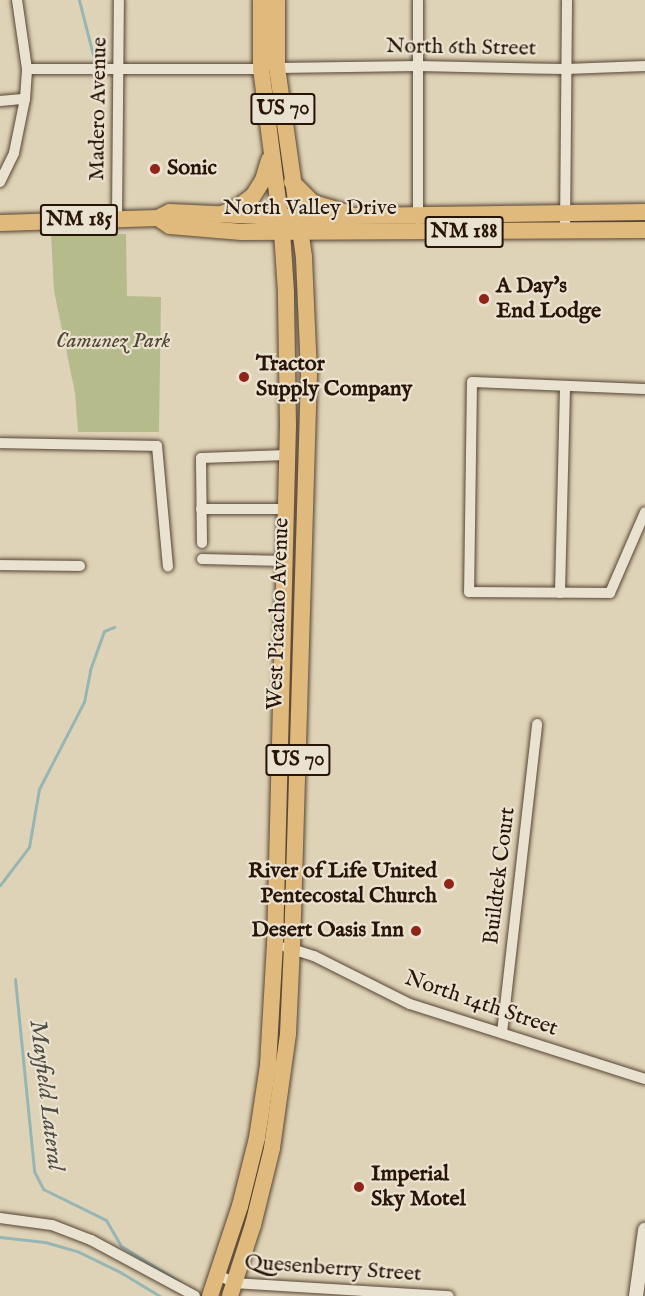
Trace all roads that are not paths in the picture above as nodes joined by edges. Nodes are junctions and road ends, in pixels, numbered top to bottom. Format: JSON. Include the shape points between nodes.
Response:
{"nodes":[{"id":1,"x":17,"y":0,"type":"edge"},
{"id":2,"x":119,"y":0,"type":"edge"},
{"id":3,"x":261,"y":0,"type":"edge"},
{"id":4,"x":277,"y":0,"type":"edge"},
{"id":5,"x":418,"y":0,"type":"edge"},
{"id":6,"x":567,"y":0,"type":"edge"},
{"id":7,"x":418,"y":66,"type":"junction"},
{"id":8,"x":645,"y":66,"type":"edge"},
{"id":9,"x":119,"y":68,"type":"junction"},
{"id":10,"x":269,"y":68,"type":"junction"},
{"id":11,"x":27,"y":69,"type":"junction"},
{"id":12,"x":566,"y":69,"type":"junction"},
{"id":13,"x":25,"y":99,"type":"junction"},
{"id":14,"x":0,"y":101,"type":"edge"},
{"id":15,"x":271,"y":153,"type":"junction"},
{"id":16,"x":0,"y":182,"type":"edge"},
{"id":17,"x":292,"y":182,"type":"junction"},
{"id":18,"x":566,"y":212,"type":"junction"},
{"id":19,"x":645,"y":212,"type":"edge"},
{"id":20,"x":220,"y":214,"type":"junction"},
{"id":21,"x":418,"y":214,"type":"junction"},
{"id":22,"x":360,"y":217,"type":"junction"},
{"id":23,"x":117,"y":218,"type":"junction"},
{"id":24,"x":158,"y":218,"type":"junction"},
{"id":25,"x":0,"y":223,"type":"edge"},
{"id":26,"x":299,"y":224,"type":"junction"},
{"id":27,"x":281,"y":225,"type":"junction"},
{"id":28,"x":645,"y":230,"type":"edge"},
{"id":29,"x":566,"y":231,"type":"junction"},
{"id":30,"x":242,"y":232,"type":"junction"},
{"id":31,"x":331,"y":232,"type":"junction"},
{"id":32,"x":418,"y":232,"type":"junction"},
{"id":33,"x":304,"y":257,"type":"junction"},
{"id":34,"x":285,"y":264,"type":"junction"},
{"id":35,"x":565,"y":386,"type":"junction"},
{"id":36,"x":645,"y":389,"type":"edge"},
{"id":37,"x":0,"y":442,"type":"edge"},
{"id":38,"x":287,"y":455,"type":"junction"},
{"id":39,"x":201,"y":509,"type":"junction"},
{"id":40,"x":286,"y":509,"type":"junction"},
{"id":41,"x":645,"y":513,"type":"edge"},
{"id":42,"x":202,"y":543,"type":"dead end"},
{"id":43,"x":202,"y":559,"type":"dead end"},
{"id":44,"x":285,"y":561,"type":"junction"},
{"id":45,"x":0,"y":564,"type":"edge"},
{"id":46,"x":80,"y":566,"type":"dead end"},
{"id":47,"x":168,"y":566,"type":"dead end"},
{"id":48,"x":560,"y":593,"type":"junction"},
{"id":49,"x":537,"y":724,"type":"dead end"},
{"id":50,"x":275,"y":945,"type":"junction"},
{"id":51,"x":292,"y":947,"type":"junction"},
{"id":52,"x":502,"y":1033,"type":"junction"},
{"id":53,"x":645,"y":1079,"type":"edge"},
{"id":54,"x":0,"y":1218,"type":"edge"},
{"id":55,"x":645,"y":1230,"type":"edge"},
{"id":56,"x":218,"y":1274,"type":"junction"},
{"id":57,"x":232,"y":1289,"type":"edge"},
{"id":58,"x":195,"y":1296,"type":"edge"},
{"id":59,"x":210,"y":1296,"type":"edge"},
{"id":60,"x":449,"y":1296,"type":"edge"},
{"id":61,"x":636,"y":1296,"type":"edge"}],
"edges":[{"from":1,"to":11,"type":"street"},
{"from":2,"to":9,"type":"street","name":"Madero Avenue"},
{"from":3,"to":10,"type":"main road","name":"West Picacho Avenue","number":"US 70"},
{"from":4,"to":10,"type":"main road","name":"West Picacho Avenue","number":"US 70"},
{"from":5,"to":7,"type":"street"},
{"from":6,"to":12,"type":"street"},
{"from":7,"to":10,"type":"street","name":"North 6th Street"},
{"from":7,"to":12,"type":"street","name":"North 6th Street"},
{"from":7,"to":21,"type":"street"},
{"from":8,"to":12,"type":"street","name":"North 6th Street"},
{"from":9,"to":10,"type":"street","name":"North 6th Street"},
{"from":9,"to":11,"type":"street","name":"North 6th Street"},
{"from":9,"to":23,"type":"street","name":"Madero Avenue"},
{"from":10,"to":15,"type":"main road","name":"West Picacho Avenue","number":"US 70"},
{"from":10,"to":17,"type":"main road","name":"West Picacho Avenue","number":"US 70"},
{"from":11,"to":13,"type":"street"},
{"from":12,"to":18,"type":"street"},
{"from":13,"to":14,"type":"street"},
{"from":13,"to":16,"type":"street","via":[[14,153]]},
{"from":15,"to":20,"type":"main road","via":[[263,180],[253,196]]},
{"from":15,"to":27,"type":"main road","name":"West Picacho Avenue","number":"US 70"},
{"from":17,"to":22,"type":"main road","via":[[314,203]]},
{"from":17,"to":26,"type":"main road","name":"West Picacho Avenue","number":"US 70"},
{"from":18,"to":19,"type":"main road","name":"North Valley Drive","number":"NM 188"},
{"from":18,"to":21,"type":"main road","name":"North Valley Drive","number":"NM 188"},
{"from":18,"to":29,"type":"street"},
{"from":20,"to":24,"type":"main road","name":"North Valley Drive","number":"NM 185","via":[[170,212]]},
{"from":20,"to":27,"type":"main road","name":"North Valley Drive","number":"NM 185"},
{"from":21,"to":22,"type":"main road","name":"North Valley Drive","number":"NM 188"},
{"from":21,"to":32,"type":"street"},
{"from":22,"to":26,"type":"main road","name":"North Valley Drive","number":"NM 188"},
{"from":23,"to":24,"type":"main road","name":"North Valley Drive","number":"NM 185"},
{"from":23,"to":25,"type":"main road","name":"North Valley Drive","number":"NM 185"},
{"from":24,"to":30,"type":"main road","name":"North Valley Drive","number":"NM 185","via":[[170,226]]},
{"from":26,"to":27,"type":"main road","name":"North Valley Drive","number":"NM 185"},
{"from":26,"to":31,"type":"main road","name":"North Valley Drive","number":"NM 188"},
{"from":26,"to":33,"type":"main road","name":"West Picacho Avenue","number":"US 70"},
{"from":27,"to":30,"type":"main road","name":"North Valley Drive","number":"NM 185"},
{"from":27,"to":34,"type":"main road","name":"West Picacho Avenue","number":"US 70"},
{"from":28,"to":29,"type":"main road","name":"North Valley Drive","number":"NM 188"},
{"from":29,"to":32,"type":"main road","name":"North Valley Drive","number":"NM 188"},
{"from":30,"to":34,"type":"main road","via":[[274,247]]},
{"from":31,"to":32,"type":"main road","name":"North Valley Drive","number":"NM 188"},
{"from":31,"to":33,"type":"main road","via":[[310,245]]},
{"from":33,"to":51,"type":"main road","name":"West Picacho Avenue","number":"US 70","via":[[309,372]]},
{"from":34,"to":38,"type":"main road","name":"West Picacho Avenue","number":"US 70"},
{"from":35,"to":36,"type":"street"},
{"from":35,"to":48,"type":"street"},
{"from":35,"to":48,"type":"street","via":[[472,382],[469,592]]},
{"from":37,"to":47,"type":"street","via":[[157,446]]},
{"from":38,"to":39,"type":"street","via":[[201,458]]},
{"from":38,"to":40,"type":"main road","name":"West Picacho Avenue","number":"US 70"},
{"from":39,"to":40,"type":"street"},
{"from":39,"to":42,"type":"street"},
{"from":40,"to":44,"type":"main road","name":"West Picacho Avenue","number":"US 70"},
{"from":41,"to":48,"type":"street","via":[[610,593]]},
{"from":43,"to":44,"type":"street"},
{"from":44,"to":50,"type":"main road","name":"West Picacho Avenue","number":"US 70"},
{"from":45,"to":46,"type":"street"},
{"from":49,"to":52,"type":"street","name":"Buildtek Court"},
{"from":50,"to":51,"type":"street","name":"North 14th Street"},
{"from":50,"to":56,"type":"main road","name":"West Picacho Avenue","number":"US 70","via":[[268,1065],[257,1138]]},
{"from":51,"to":52,"type":"street","name":"North 14th Street","via":[[410,1004]]},
{"from":51,"to":57,"type":"main road","name":"West Picacho Avenue","number":"US 70","via":[[288,1034],[274,1137],[253,1225]]},
{"from":52,"to":53,"type":"street","name":"North 14th Street"},
{"from":54,"to":58,"type":"street","via":[[52,1225],[91,1240]]},
{"from":55,"to":61,"type":"street"},
{"from":56,"to":57,"type":"street","name":"Quesenberry Street"},
{"from":56,"to":59,"type":"main road","name":"West Picacho Avenue","number":"US 70"},
{"from":57,"to":60,"type":"street","name":"Quesenberry Street"}]}
